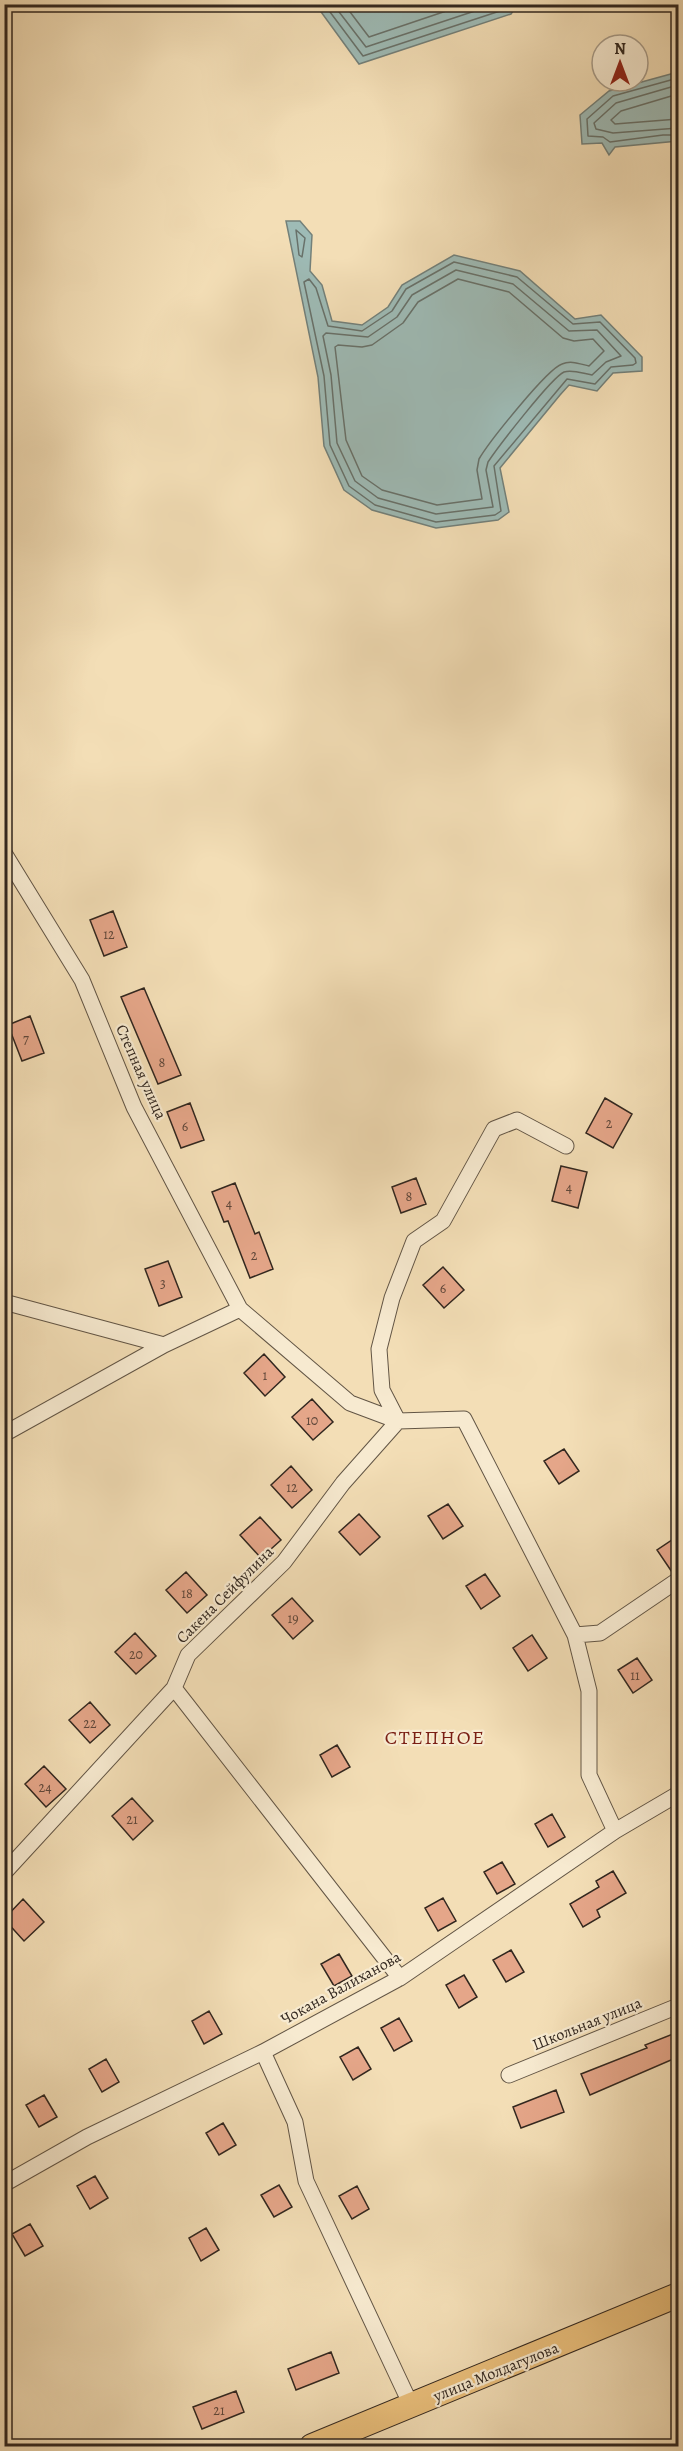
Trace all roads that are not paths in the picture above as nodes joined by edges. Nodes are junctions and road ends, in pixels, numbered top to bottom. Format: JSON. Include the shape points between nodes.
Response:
{"nodes":[{"id":1,"x":4,"y":853,"type":"edge"},
{"id":2,"x":566,"y":1146,"type":"dead end"},
{"id":3,"x":4,"y":1302,"type":"edge"},
{"id":4,"x":240,"y":1309,"type":"junction"},
{"id":5,"x":164,"y":1345,"type":"junction"},
{"id":6,"x":398,"y":1421,"type":"junction"},
{"id":7,"x":4,"y":1434,"type":"edge"},
{"id":8,"x":678,"y":1580,"type":"edge"},
{"id":9,"x":575,"y":1635,"type":"junction"},
{"id":10,"x":174,"y":1688,"type":"junction"},
{"id":11,"x":678,"y":1794,"type":"edge"},
{"id":12,"x":615,"y":1832,"type":"junction"},
{"id":13,"x":4,"y":1873,"type":"edge"},
{"id":14,"x":400,"y":1978,"type":"junction"},
{"id":15,"x":678,"y":2006,"type":"edge"},
{"id":16,"x":262,"y":2052,"type":"junction"},
{"id":17,"x":510,"y":2075,"type":"dead end"},
{"id":18,"x":4,"y":2184,"type":"edge"},
{"id":19,"x":678,"y":2295,"type":"edge"},
{"id":20,"x":411,"y":2405,"type":"junction"},
{"id":21,"x":312,"y":2446,"type":"edge"}],
"edges":[{"from":1,"to":4,"type":"street","name":"Степная улица","via":[[82,980],[134,1107]]},
{"from":2,"to":6,"type":"street","via":[[517,1120],[494,1129],[443,1221],[414,1241],[392,1298],[379,1349],[382,1390]]},
{"from":3,"to":5,"type":"street"},
{"from":4,"to":5,"type":"street"},
{"from":4,"to":6,"type":"street","name":"Степная улица","via":[[350,1403]]},
{"from":5,"to":7,"type":"street"},
{"from":6,"to":9,"type":"street","via":[[464,1419]]},
{"from":6,"to":10,"type":"street","name":"Сакена Сейфулина","via":[[343,1483],[284,1562],[188,1655]]},
{"from":8,"to":9,"type":"street","via":[[600,1633]]},
{"from":9,"to":12,"type":"street","via":[[589,1691],[589,1774]]},
{"from":10,"to":13,"type":"street","name":"Сакена Сейфулина"},
{"from":10,"to":14,"type":"street"},
{"from":11,"to":12,"type":"street","name":"Чокана Валиханова"},
{"from":12,"to":14,"type":"street","name":"Чокана Валиханова"},
{"from":14,"to":16,"type":"street","name":"Чокана Валиханова"},
{"from":15,"to":17,"type":"street","name":"Школьная улица"},
{"from":16,"to":18,"type":"street","name":"Чокана Валиханова","via":[[87,2137]]},
{"from":16,"to":20,"type":"street","via":[[295,2122],[306,2181]]},
{"from":19,"to":20,"type":"main road","name":"улица Молдагулова"},
{"from":20,"to":21,"type":"main road","name":"улица Молдагулова"}]}
